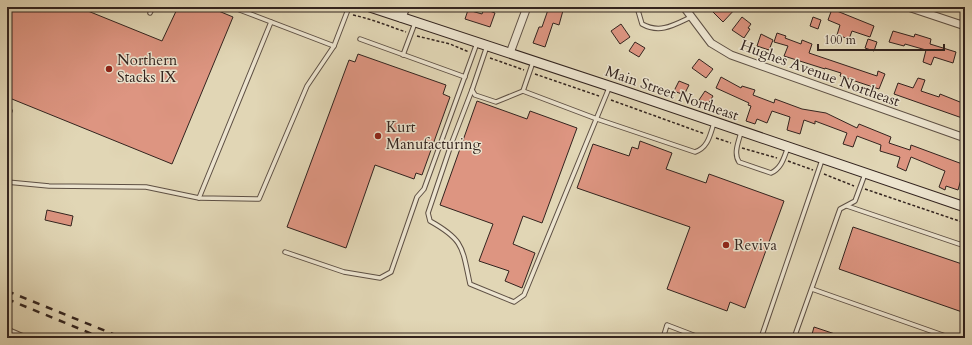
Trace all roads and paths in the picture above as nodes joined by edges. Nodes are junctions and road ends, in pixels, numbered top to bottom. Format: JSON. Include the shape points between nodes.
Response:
{"nodes":[{"id":1,"x":153,"y":7,"type":"edge"},
{"id":2,"x":232,"y":7,"type":"edge"},
{"id":3,"x":330,"y":7,"type":"edge"},
{"id":4,"x":349,"y":7,"type":"edge"},
{"id":5,"x":370,"y":7,"type":"edge"},
{"id":6,"x":404,"y":7,"type":"edge"},
{"id":7,"x":527,"y":7,"type":"edge"},
{"id":8,"x":637,"y":7,"type":"edge"},
{"id":9,"x":684,"y":7,"type":"edge"},
{"id":10,"x":908,"y":7,"type":"edge"},
{"id":11,"x":150,"y":13,"type":"dead end"},
{"id":12,"x":347,"y":13,"type":"junction"},
{"id":13,"x":401,"y":17,"type":"junction"},
{"id":14,"x":691,"y":17,"type":"junction"},
{"id":15,"x":271,"y":22,"type":"junction"},
{"id":16,"x":416,"y":22,"type":"junction"},
{"id":17,"x":965,"y":26,"type":"edge"},
{"id":18,"x":411,"y":34,"type":"junction"},
{"id":19,"x":360,"y":39,"type":"dead end"},
{"id":20,"x":477,"y":42,"type":"junction"},
{"id":21,"x":334,"y":46,"type":"junction"},
{"id":22,"x":487,"y":46,"type":"junction"},
{"id":23,"x":474,"y":53,"type":"junction"},
{"id":24,"x":510,"y":53,"type":"junction"},
{"id":25,"x":403,"y":55,"type":"junction"},
{"id":26,"x":483,"y":56,"type":"junction"},
{"id":27,"x":533,"y":61,"type":"junction"},
{"id":28,"x":530,"y":72,"type":"junction"},
{"id":29,"x":465,"y":77,"type":"junction"},
{"id":30,"x":609,"y":86,"type":"junction"},
{"id":31,"x":472,"y":90,"type":"junction"},
{"id":32,"x":523,"y":91,"type":"junction"},
{"id":33,"x":605,"y":98,"type":"junction"},
{"id":34,"x":10,"y":111,"type":"dead end"},
{"id":35,"x":7,"y":117,"type":"edge"},
{"id":36,"x":597,"y":119,"type":"junction"},
{"id":37,"x":715,"y":122,"type":"junction"},
{"id":38,"x":742,"y":131,"type":"junction"},
{"id":39,"x":710,"y":136,"type":"junction"},
{"id":40,"x":965,"y":138,"type":"edge"},
{"id":41,"x":737,"y":146,"type":"junction"},
{"id":42,"x":788,"y":147,"type":"junction"},
{"id":43,"x":822,"y":158,"type":"junction"},
{"id":44,"x":783,"y":160,"type":"junction"},
{"id":45,"x":818,"y":171,"type":"junction"},
{"id":46,"x":866,"y":173,"type":"junction"},
{"id":47,"x":7,"y":182,"type":"edge"},
{"id":48,"x":860,"y":188,"type":"junction"},
{"id":49,"x":199,"y":198,"type":"junction"},
{"id":50,"x":847,"y":206,"type":"junction"},
{"id":51,"x":965,"y":207,"type":"edge"},
{"id":52,"x":965,"y":223,"type":"edge"},
{"id":53,"x":965,"y":246,"type":"edge"},
{"id":54,"x":284,"y":252,"type":"dead end"},
{"id":55,"x":812,"y":289,"type":"junction"},
{"id":56,"x":7,"y":329,"type":"edge"},
{"id":57,"x":22,"y":337,"type":"edge"},
{"id":58,"x":28,"y":338,"type":"edge"},
{"id":59,"x":663,"y":338,"type":"edge"},
{"id":60,"x":701,"y":338,"type":"edge"},
{"id":61,"x":761,"y":338,"type":"edge"},
{"id":62,"x":794,"y":338,"type":"edge"},
{"id":63,"x":951,"y":338,"type":"edge"}],
"edges":[{"from":1,"to":11,"type":"lane"},
{"from":2,"to":15,"type":"lane"},
{"from":3,"to":12,"type":"path"},
{"from":4,"to":12,"type":"lane"},
{"from":5,"to":13,"type":"street","name":"Main Street Northeast"},
{"from":6,"to":13,"type":"street"},
{"from":7,"to":24,"type":"street"},
{"from":8,"to":14,"type":"lane","via":[[642,24],[651,29],[670,27]]},
{"from":9,"to":14,"type":"street","name":"Hughes Avenue Northeast"},
{"from":10,"to":17,"type":"street"},
{"from":12,"to":18,"type":"path","via":[[376,20]]},
{"from":12,"to":21,"type":"lane"},
{"from":13,"to":16,"type":"street","name":"Main Street Northeast"},
{"from":14,"to":40,"type":"street","name":"Hughes Avenue Northeast","via":[[711,43],[731,55]]},
{"from":15,"to":21,"type":"lane"},
{"from":15,"to":49,"type":"lane"},
{"from":16,"to":18,"type":"lane"},
{"from":16,"to":20,"type":"street","name":"Main Street Northeast"},
{"from":18,"to":23,"type":"path"},
{"from":18,"to":25,"type":"lane"},
{"from":19,"to":25,"type":"lane"},
{"from":20,"to":22,"type":"street","name":"Main Street Northeast"},
{"from":20,"to":23,"type":"lane"},
{"from":21,"to":49,"type":"lane","via":[[307,86],[259,199]]},
{"from":22,"to":24,"type":"street","name":"Main Street Northeast"},
{"from":22,"to":26,"type":"lane"},
{"from":23,"to":29,"type":"lane"},
{"from":24,"to":27,"type":"street","name":"Main Street Northeast"},
{"from":25,"to":29,"type":"lane"},
{"from":26,"to":28,"type":"path"},
{"from":26,"to":31,"type":"lane"},
{"from":27,"to":28,"type":"lane"},
{"from":27,"to":30,"type":"street","name":"Main Street Northeast"},
{"from":28,"to":32,"type":"lane"},
{"from":28,"to":33,"type":"path"},
{"from":29,"to":54,"type":"lane","via":[[390,272],[380,278],[344,272]]},
{"from":30,"to":33,"type":"lane"},
{"from":30,"to":37,"type":"street","name":"Main Street Northeast"},
{"from":31,"to":32,"type":"lane","via":[[475,95],[496,102]]},
{"from":31,"to":36,"type":"lane","via":[[428,213],[430,221],[456,238],[462,248],[470,284],[514,302],[524,295]]},
{"from":32,"to":36,"type":"lane"},
{"from":33,"to":36,"type":"lane"},
{"from":33,"to":39,"type":"path"},
{"from":34,"to":35,"type":"lane"},
{"from":36,"to":39,"type":"lane","via":[[695,152],[701,150]]},
{"from":37,"to":38,"type":"street","name":"Main Street Northeast"},
{"from":37,"to":39,"type":"lane"},
{"from":38,"to":41,"type":"lane"},
{"from":38,"to":42,"type":"street","name":"Main Street Northeast"},
{"from":39,"to":41,"type":"path"},
{"from":41,"to":44,"type":"path"},
{"from":41,"to":44,"type":"lane","via":[[739,162],[771,173]]},
{"from":42,"to":43,"type":"street","name":"Main Street Northeast"},
{"from":42,"to":44,"type":"lane"},
{"from":43,"to":45,"type":"lane"},
{"from":43,"to":46,"type":"street","name":"Main Street Northeast"},
{"from":44,"to":45,"type":"path"},
{"from":45,"to":48,"type":"path"},
{"from":45,"to":61,"type":"lane"},
{"from":46,"to":48,"type":"lane"},
{"from":46,"to":51,"type":"street","name":"Main Street Northeast"},
{"from":47,"to":49,"type":"lane","via":[[49,186],[146,187]]},
{"from":48,"to":50,"type":"lane","via":[[855,201]]},
{"from":48,"to":52,"type":"path"},
{"from":50,"to":53,"type":"lane"},
{"from":50,"to":55,"type":"lane","via":[[840,209]]},
{"from":55,"to":62,"type":"lane"},
{"from":55,"to":63,"type":"lane"},
{"from":56,"to":57,"type":"lane"},
{"from":57,"to":58,"type":"lane"},
{"from":59,"to":60,"type":"lane","via":[[667,325]]}]}
